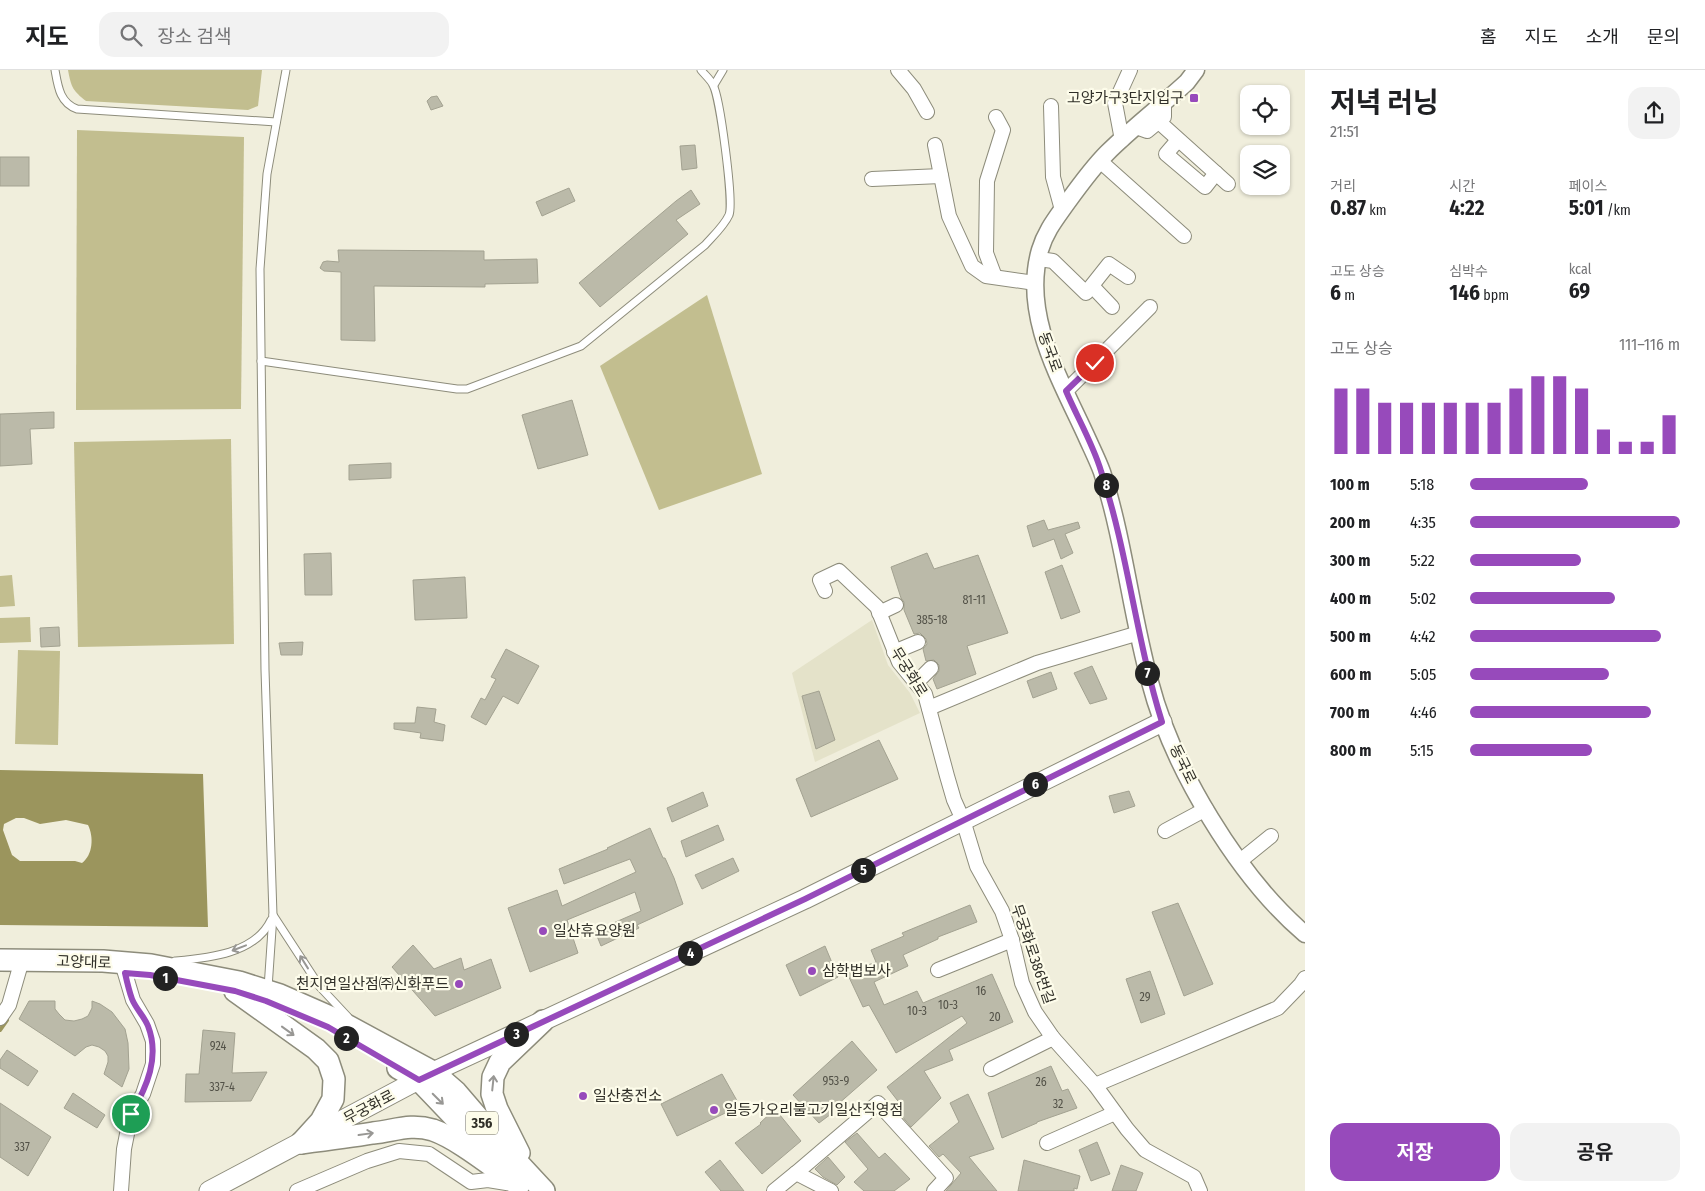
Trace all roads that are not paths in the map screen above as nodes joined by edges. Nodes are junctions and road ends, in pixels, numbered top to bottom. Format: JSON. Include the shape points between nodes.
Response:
{"nodes":[{"id":1,"x":54,"y":70,"type":"edge"},
{"id":2,"x":286,"y":70,"type":"edge"},
{"id":3,"x":701,"y":70,"type":"edge"},
{"id":4,"x":722,"y":70,"type":"edge"},
{"id":5,"x":898,"y":70,"type":"edge"},
{"id":6,"x":1130,"y":70,"type":"edge"},
{"id":7,"x":1196,"y":70,"type":"edge"},
{"id":8,"x":714,"y":85,"type":"junction"},
{"id":9,"x":1164,"y":103,"type":"junction"},
{"id":10,"x":1051,"y":106,"type":"dead end"},
{"id":11,"x":927,"y":112,"type":"dead end"},
{"id":12,"x":996,"y":117,"type":"dead end"},
{"id":13,"x":276,"y":122,"type":"junction"},
{"id":14,"x":1159,"y":122,"type":"junction"},
{"id":15,"x":1136,"y":127,"type":"junction"},
{"id":16,"x":1122,"y":140,"type":"junction"},
{"id":17,"x":935,"y":145,"type":"dead end"},
{"id":18,"x":1100,"y":161,"type":"junction"},
{"id":19,"x":941,"y":176,"type":"junction"},
{"id":20,"x":872,"y":179,"type":"dead end"},
{"id":21,"x":1228,"y":184,"type":"dead end"},
{"id":22,"x":1062,"y":210,"type":"junction"},
{"id":23,"x":1184,"y":236,"type":"dead end"},
{"id":24,"x":1038,"y":259,"type":"junction"},
{"id":25,"x":995,"y":277,"type":"junction"},
{"id":26,"x":1128,"y":277,"type":"dead end"},
{"id":27,"x":1035,"y":283,"type":"junction"},
{"id":28,"x":1092,"y":286,"type":"junction"},
{"id":29,"x":1112,"y":307,"type":"dead end"},
{"id":30,"x":1150,"y":307,"type":"dead end"},
{"id":31,"x":262,"y":361,"type":"junction"},
{"id":32,"x":1066,"y":391,"type":"junction"},
{"id":33,"x":825,"y":591,"type":"dead end"},
{"id":34,"x":896,"y":605,"type":"dead end"},
{"id":35,"x":879,"y":613,"type":"junction"},
{"id":36,"x":1139,"y":633,"type":"junction"},
{"id":37,"x":918,"y":642,"type":"dead end"},
{"id":38,"x":894,"y":652,"type":"junction"},
{"id":39,"x":931,"y":668,"type":"dead end"},
{"id":40,"x":916,"y":683,"type":"junction"},
{"id":41,"x":929,"y":708,"type":"junction"},
{"id":42,"x":1162,"y":722,"type":"junction"},
{"id":43,"x":1206,"y":809,"type":"junction"},
{"id":44,"x":963,"y":820,"type":"junction"},
{"id":45,"x":1165,"y":831,"type":"dead end"},
{"id":46,"x":1271,"y":836,"type":"dead end"},
{"id":47,"x":1240,"y":861,"type":"junction"},
{"id":48,"x":273,"y":915,"type":"junction"},
{"id":49,"x":1305,"y":934,"type":"edge"},
{"id":50,"x":1012,"y":940,"type":"junction"},
{"id":51,"x":0,"y":960,"type":"edge"},
{"id":52,"x":14,"y":967,"type":"edge"},
{"id":53,"x":128,"y":967,"type":"junction"},
{"id":54,"x":938,"y":970,"type":"dead end"},
{"id":55,"x":1304,"y":984,"type":"edge"},
{"id":56,"x":235,"y":991,"type":"junction"},
{"id":57,"x":268,"y":991,"type":"junction"},
{"id":58,"x":0,"y":1018,"type":"edge"},
{"id":59,"x":543,"y":1021,"type":"junction"},
{"id":60,"x":370,"y":1038,"type":"junction"},
{"id":61,"x":1053,"y":1038,"type":"junction"},
{"id":62,"x":991,"y":1070,"type":"dead end"},
{"id":63,"x":426,"y":1076,"type":"junction"},
{"id":64,"x":1095,"y":1085,"type":"junction"},
{"id":65,"x":1116,"y":1113,"type":"junction"},
{"id":66,"x":301,"y":1143,"type":"junction"},
{"id":67,"x":1047,"y":1143,"type":"dead end"},
{"id":68,"x":796,"y":1173,"type":"junction"},
{"id":69,"x":522,"y":1186,"type":"edge"},
{"id":70,"x":121,"y":1191,"type":"edge"},
{"id":71,"x":209,"y":1191,"type":"edge"},
{"id":72,"x":297,"y":1191,"type":"edge"},
{"id":73,"x":544,"y":1191,"type":"edge"},
{"id":74,"x":774,"y":1191,"type":"edge"},
{"id":75,"x":831,"y":1191,"type":"edge"},
{"id":76,"x":934,"y":1191,"type":"edge"},
{"id":77,"x":1199,"y":1191,"type":"edge"}],
"edges":[{"from":1,"to":13,"type":"lane","via":[[64,102],[77,110]]},
{"from":2,"to":13,"type":"lane"},
{"from":3,"to":8,"type":"lane"},
{"from":4,"to":8,"type":"lane"},
{"from":5,"to":11,"type":"street"},
{"from":6,"to":16,"type":"street","via":[[1116,103]]},
{"from":7,"to":9,"type":"street","name":"동국로","via":[[1188,82]]},
{"from":8,"to":31,"type":"lane","via":[[730,192],[729,215],[705,245],[581,346],[467,389]]},
{"from":9,"to":14,"type":"street","via":[[1164,117]]},
{"from":9,"to":15,"type":"street","name":"동국로"},
{"from":10,"to":22,"type":"street","via":[[1053,177]]},
{"from":12,"to":25,"type":"street","via":[[1003,130],[987,181],[986,253]]},
{"from":13,"to":31,"type":"lane","via":[[266,174]]},
{"from":14,"to":15,"type":"street","via":[[1148,131]]},
{"from":14,"to":21,"type":"street"},
{"from":15,"to":16,"type":"street","name":"동국로"},
{"from":16,"to":18,"type":"street","name":"동국로"},
{"from":17,"to":19,"type":"street"},
{"from":18,"to":22,"type":"street","name":"동국로"},
{"from":18,"to":23,"type":"street"},
{"from":19,"to":20,"type":"street"},
{"from":19,"to":25,"type":"street","via":[[949,216],[972,266],[986,276]]},
{"from":22,"to":24,"type":"street","name":"동국로","via":[[1048,229]]},
{"from":24,"to":27,"type":"street","name":"동국로"},
{"from":24,"to":28,"type":"street","via":[[1053,262],[1086,293]]},
{"from":25,"to":27,"type":"street"},
{"from":26,"to":28,"type":"street","via":[[1109,264]]},
{"from":27,"to":32,"type":"street","name":"동국로","via":[[1038,317],[1048,352]]},
{"from":28,"to":29,"type":"street"},
{"from":30,"to":32,"type":"street"},
{"from":31,"to":48,"type":"lane","via":[[265,670]]},
{"from":32,"to":36,"type":"street","name":"동국로","via":[[1101,469]]},
{"from":33,"to":35,"type":"street","name":"무궁화로","via":[[820,580],[839,571],[877,606]]},
{"from":34,"to":35,"type":"street"},
{"from":35,"to":38,"type":"street","name":"무궁화로"},
{"from":36,"to":41,"type":"street","via":[[1037,663]]},
{"from":36,"to":42,"type":"street","name":"동국로"},
{"from":37,"to":38,"type":"street"},
{"from":38,"to":40,"type":"street","name":"무궁화로"},
{"from":39,"to":40,"type":"street"},
{"from":40,"to":41,"type":"street","name":"무궁화로","via":[[925,694]]},
{"from":41,"to":44,"type":"street","name":"무궁화로","via":[[954,800]]},
{"from":42,"to":43,"type":"street","name":"동국로"},
{"from":42,"to":44,"type":"main road","name":"무궁화로"},
{"from":43,"to":45,"type":"street"},
{"from":43,"to":47,"type":"street","name":"동국로"},
{"from":44,"to":50,"type":"street","name":"무궁화로386번길","via":[[977,866],[1002,911]]},
{"from":44,"to":59,"type":"main road","name":"무궁화로","via":[[805,899]]},
{"from":46,"to":47,"type":"street"},
{"from":47,"to":49,"type":"street","name":"동국로","via":[[1271,902]]},
{"from":48,"to":53,"type":"lane","one_way":true,"via":[[254,940],[237,949],[201,958]]},
{"from":48,"to":57,"type":"lane"},
{"from":60,"to":48,"type":"lane","one_way":true,"via":[[320,987]]},
{"from":50,"to":54,"type":"street"},
{"from":50,"to":61,"type":"street","name":"무궁화로386번길","via":[[1022,982],[1035,1012]]},
{"from":51,"to":52,"type":"main road","name":"고양대로"},
{"from":52,"to":53,"type":"main road","name":"고양대로"},
{"from":52,"to":58,"type":"street","via":[[9,1005]]},
{"from":53,"to":56,"type":"main road","name":"고양대로","via":[[150,975]]},
{"from":53,"to":57,"type":"main road","name":"고양대로","via":[[194,973]]},
{"from":53,"to":70,"type":"street","via":[[132,1000],[148,1024],[153,1041],[153,1064],[143,1094],[131,1114]]},
{"from":55,"to":64,"type":"street","via":[[1278,1008]]},
{"from":56,"to":63,"type":"main road","name":"고양대로","via":[[328,1027]]},
{"from":56,"to":66,"type":"main road","one_way":true,"via":[[328,1061],[334,1079],[334,1099],[321,1121]]},
{"from":57,"to":60,"type":"main road","name":"고양대로","via":[[337,1020]]},
{"from":59,"to":63,"type":"main road","name":"무궁화로"},
{"from":69,"to":59,"type":"main road","one_way":true,"via":[[492,1094],[492,1084],[500,1062]]},
{"from":60,"to":63,"type":"main road","name":"고양대로"},
{"from":61,"to":62,"type":"street"},
{"from":61,"to":64,"type":"street","name":"무궁화로386번길"},
{"from":63,"to":66,"type":"main road","name":"무궁화로"},
{"from":63,"to":69,"type":"main road","name":"고양대로"},
{"from":64,"to":65,"type":"street","name":"무궁화로386번길"},
{"from":65,"to":67,"type":"street"},
{"from":65,"to":77,"type":"street","name":"무궁화로386번길","via":[[1145,1150],[1194,1177]]},
{"from":66,"to":69,"type":"main road","one_way":true,"via":[[419,1127],[453,1139]]},
{"from":66,"to":71,"type":"main road","name":"무궁화로"},
{"from":68,"to":74,"type":"street"},
{"from":68,"to":75,"type":"street"},
{"from":68,"to":76,"type":"street","via":[[878,1103],[946,1178]]},
{"from":69,"to":72,"type":"street","via":[[488,1180],[471,1182],[429,1154],[398,1151]]},
{"from":69,"to":73,"type":"main road","name":"고양대로"}]}
